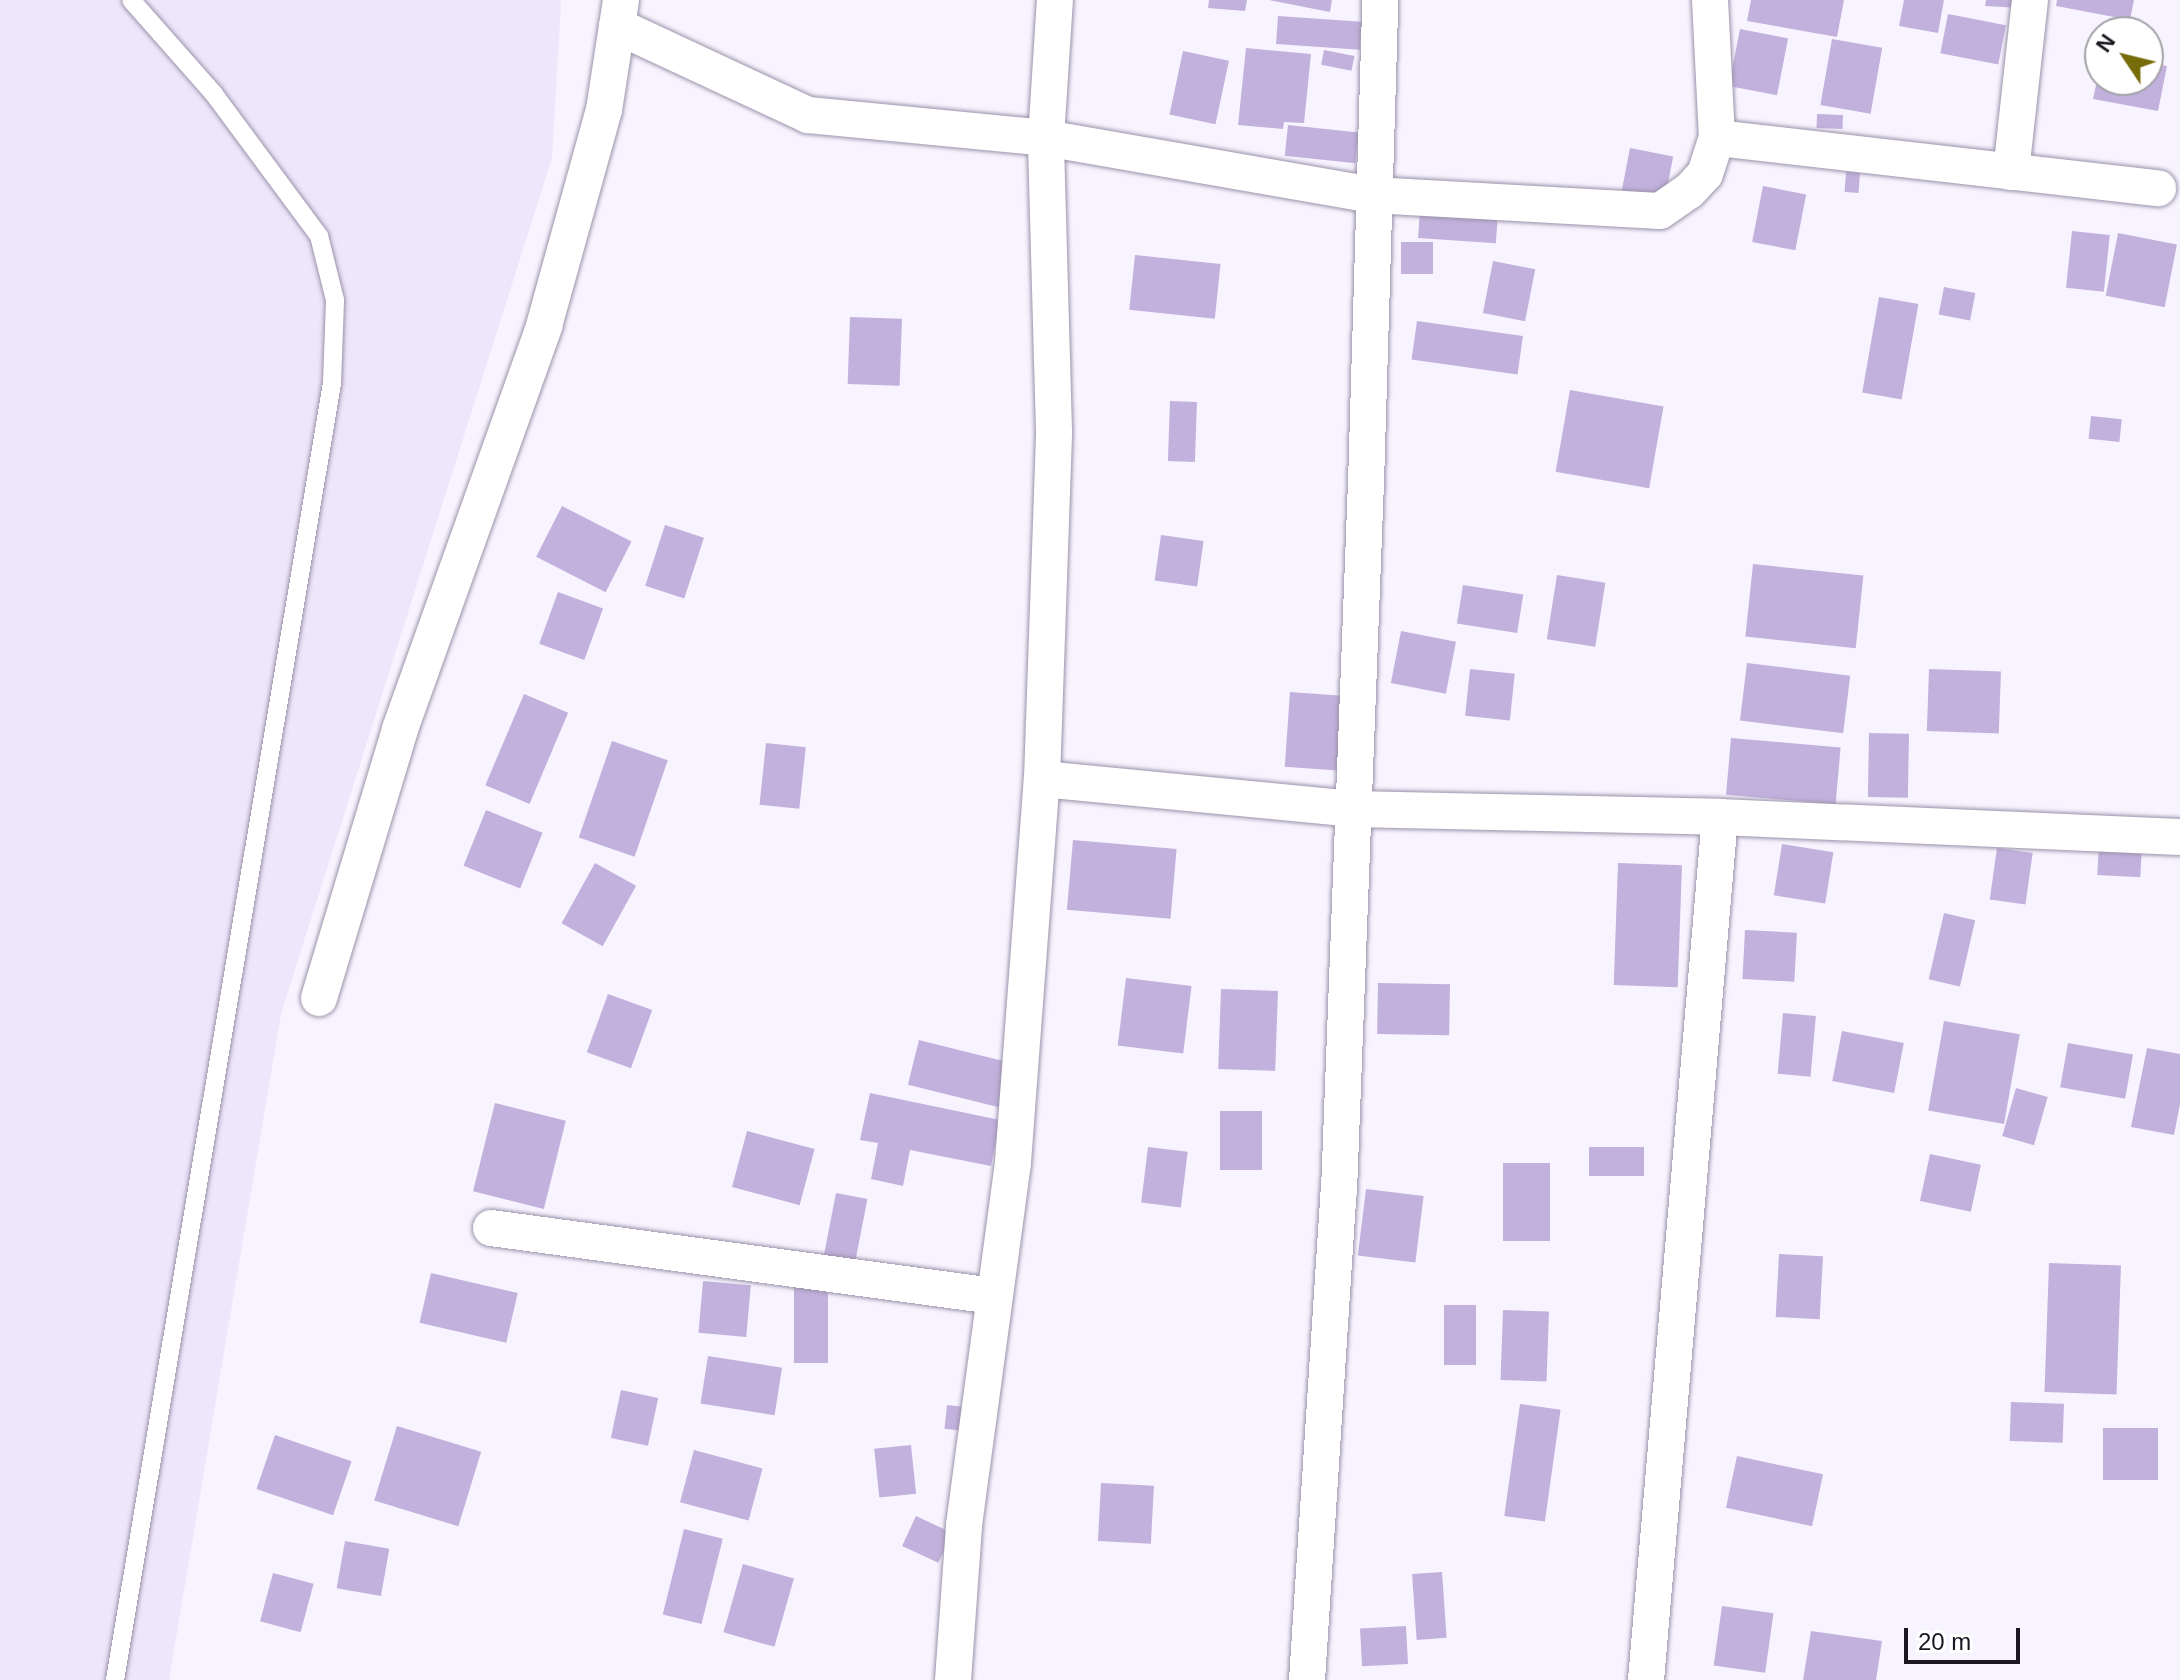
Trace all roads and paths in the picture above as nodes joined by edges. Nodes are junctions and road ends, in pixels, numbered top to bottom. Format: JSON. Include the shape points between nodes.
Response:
{"nodes":[{"id":1,"x":131,"y":0,"type":"edge"},
{"id":2,"x":1055,"y":0,"type":"edge"},
{"id":3,"x":1380,"y":0,"type":"edge"},
{"id":4,"x":1710,"y":0,"type":"edge"},
{"id":5,"x":2030,"y":0,"type":"edge"},
{"id":6,"x":619,"y":13,"type":"edge"},
{"id":7,"x":1046,"y":138,"type":"junction"},
{"id":8,"x":1717,"y":138,"type":"junction"},
{"id":9,"x":2011,"y":172,"type":"junction"},
{"id":10,"x":2158,"y":188,"type":"dead end"},
{"id":11,"x":1372,"y":195,"type":"junction"},
{"id":12,"x":1042,"y":779,"type":"junction"},
{"id":13,"x":1351,"y":809,"type":"junction"},
{"id":14,"x":1720,"y":817,"type":"junction"},
{"id":15,"x":2180,"y":837,"type":"edge"},
{"id":16,"x":319,"y":998,"type":"dead end"},
{"id":17,"x":491,"y":1228,"type":"dead end"},
{"id":18,"x":993,"y":1296,"type":"junction"},
{"id":19,"x":115,"y":1680,"type":"edge"},
{"id":20,"x":953,"y":1680,"type":"edge"},
{"id":21,"x":1307,"y":1680,"type":"edge"},
{"id":22,"x":1646,"y":1680,"type":"edge"}],
"edges":[{"from":1,"to":19,"type":"lane","via":[[214,94],[319,236],[335,300],[332,383]]},
{"from":2,"to":7,"type":"street"},
{"from":3,"to":11,"type":"street"},
{"from":4,"to":8,"type":"street"},
{"from":5,"to":9,"type":"street"},
{"from":6,"to":7,"type":"street","via":[[808,115]]},
{"from":6,"to":16,"type":"street","via":[[604,110],[544,326],[400,729]]},
{"from":7,"to":11,"type":"street"},
{"from":7,"to":12,"type":"street","via":[[1054,431]]},
{"from":8,"to":9,"type":"street"},
{"from":8,"to":11,"type":"street","via":[[1705,174],[1660,211]]},
{"from":9,"to":10,"type":"street"},
{"from":11,"to":13,"type":"street"},
{"from":12,"to":13,"type":"street"},
{"from":12,"to":18,"type":"street","via":[[1013,1162]]},
{"from":13,"to":14,"type":"street"},
{"from":13,"to":21,"type":"street","via":[[1339,1191]]},
{"from":14,"to":15,"type":"street"},
{"from":14,"to":22,"type":"street"},
{"from":17,"to":18,"type":"street"},
{"from":18,"to":20,"type":"street","via":[[964,1525]]}]}
